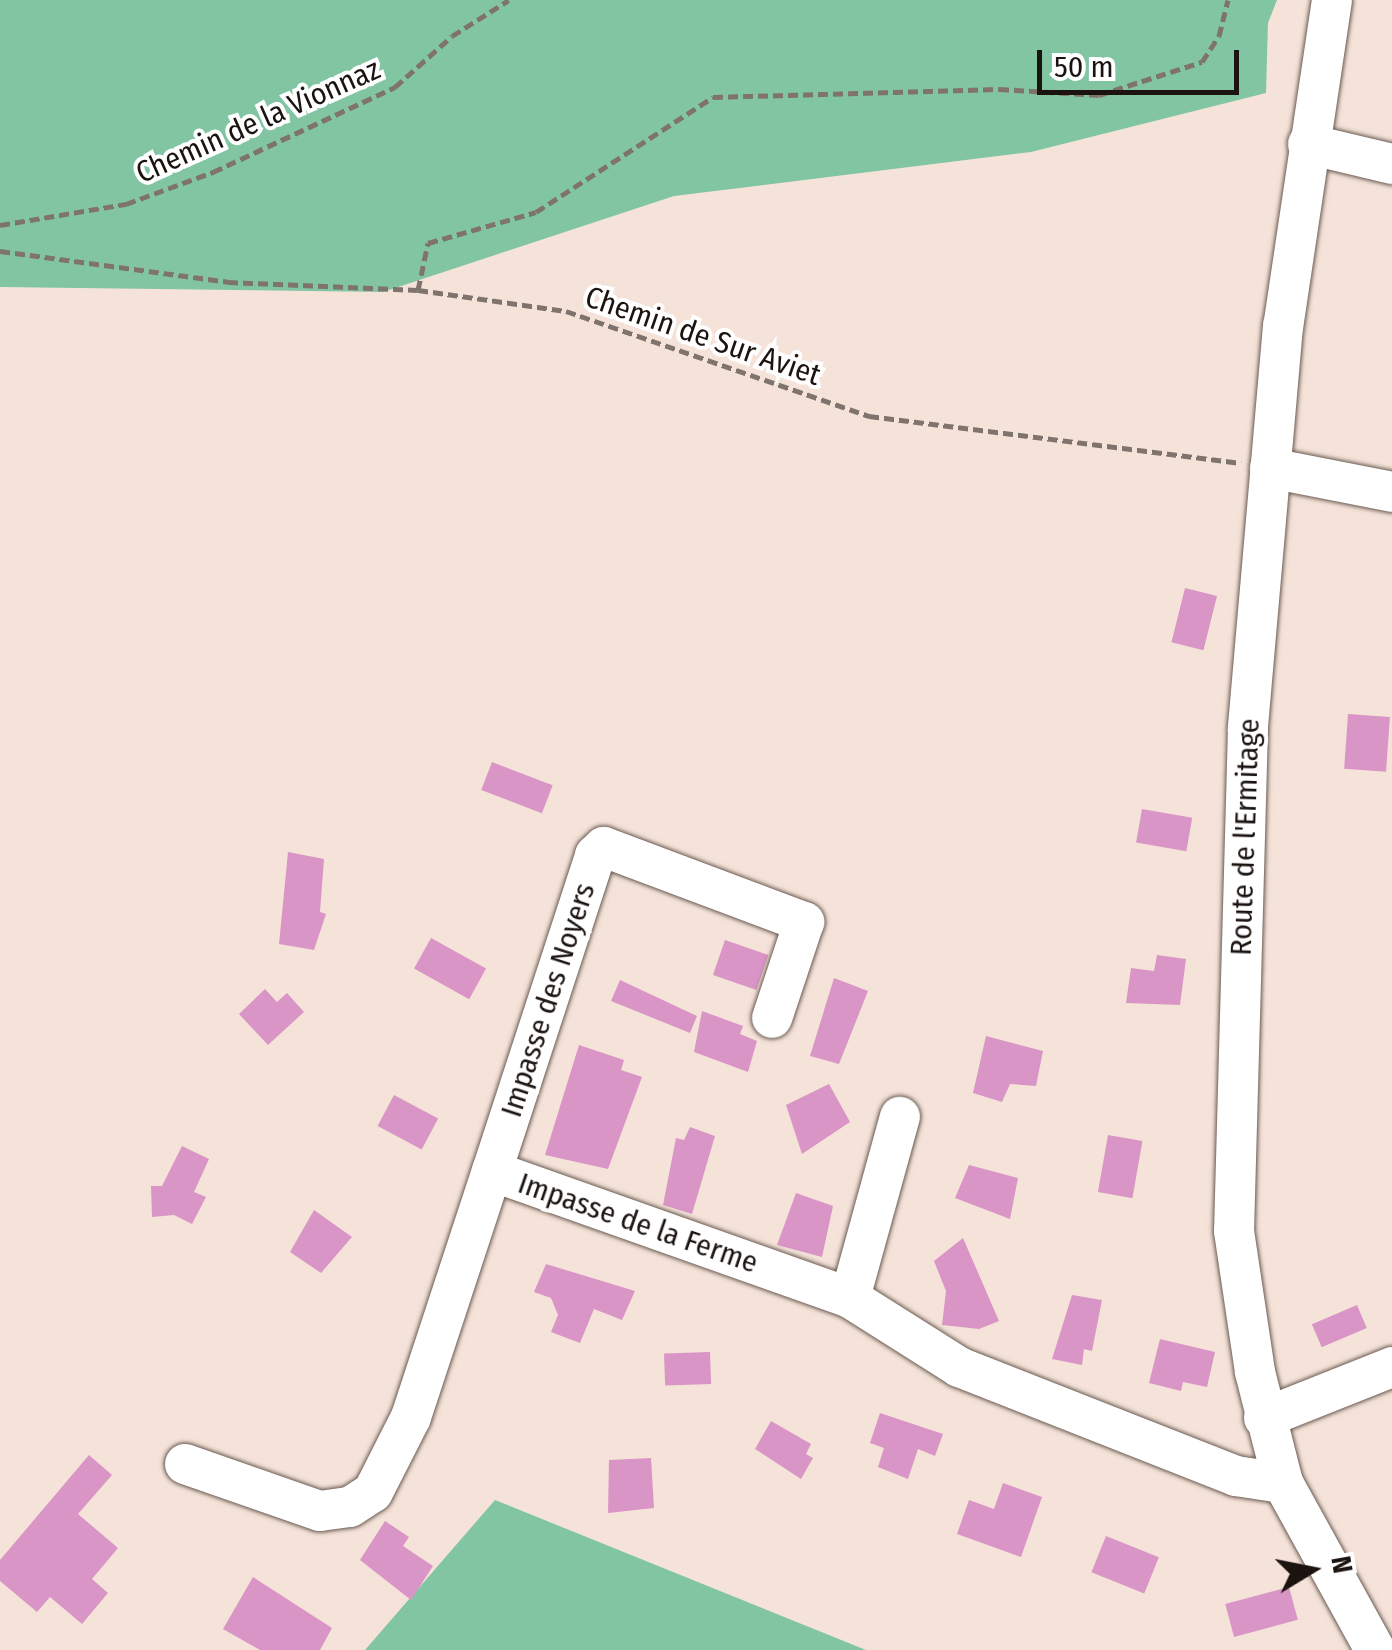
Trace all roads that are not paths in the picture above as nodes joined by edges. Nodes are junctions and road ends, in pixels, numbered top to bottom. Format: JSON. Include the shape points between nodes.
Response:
{"nodes":[{"id":1,"x":1332,"y":0,"type":"edge"},
{"id":2,"x":1309,"y":136,"type":"junction"},
{"id":3,"x":1392,"y":146,"type":"edge"},
{"id":4,"x":1392,"y":164,"type":"edge"},
{"id":5,"x":1270,"y":468,"type":"junction"},
{"id":6,"x":1392,"y":492,"type":"edge"},
{"id":7,"x":772,"y":1018,"type":"dead end"},
{"id":8,"x":900,"y":1116,"type":"dead end"},
{"id":9,"x":492,"y":1172,"type":"junction"},
{"id":10,"x":850,"y":1298,"type":"junction"},
{"id":11,"x":1392,"y":1367,"type":"edge"},
{"id":12,"x":1264,"y":1418,"type":"junction"},
{"id":13,"x":185,"y":1464,"type":"dead end"},
{"id":14,"x":1283,"y":1483,"type":"junction"},
{"id":15,"x":1376,"y":1650,"type":"edge"}],
"edges":[{"from":1,"to":2,"type":"street","name":"Route de l'Ermitage"},
{"from":2,"to":3,"type":"street"},
{"from":2,"to":4,"type":"street"},
{"from":2,"to":5,"type":"street","name":"Route de l'Ermitage"},
{"from":5,"to":6,"type":"street"},
{"from":5,"to":12,"type":"street","name":"Route de l'Ermitage","via":[[1244,800],[1234,1205],[1240,1292]]},
{"from":7,"to":9,"type":"street","name":"Impasse des Noyers","via":[[804,922],[604,847],[595,855]]},
{"from":8,"to":10,"type":"street"},
{"from":9,"to":10,"type":"street","name":"Impasse de la Ferme"},
{"from":9,"to":13,"type":"street","name":"Impasse de la Ferme","via":[[411,1418],[373,1492],[350,1507],[320,1511]]},
{"from":10,"to":14,"type":"street","name":"Impasse de la Ferme","via":[[959,1367],[1236,1476]]},
{"from":11,"to":12,"type":"street"},
{"from":12,"to":14,"type":"street","name":"Route de l'Ermitage"},
{"from":14,"to":15,"type":"street","name":"Route de l'Ermitage"}]}
